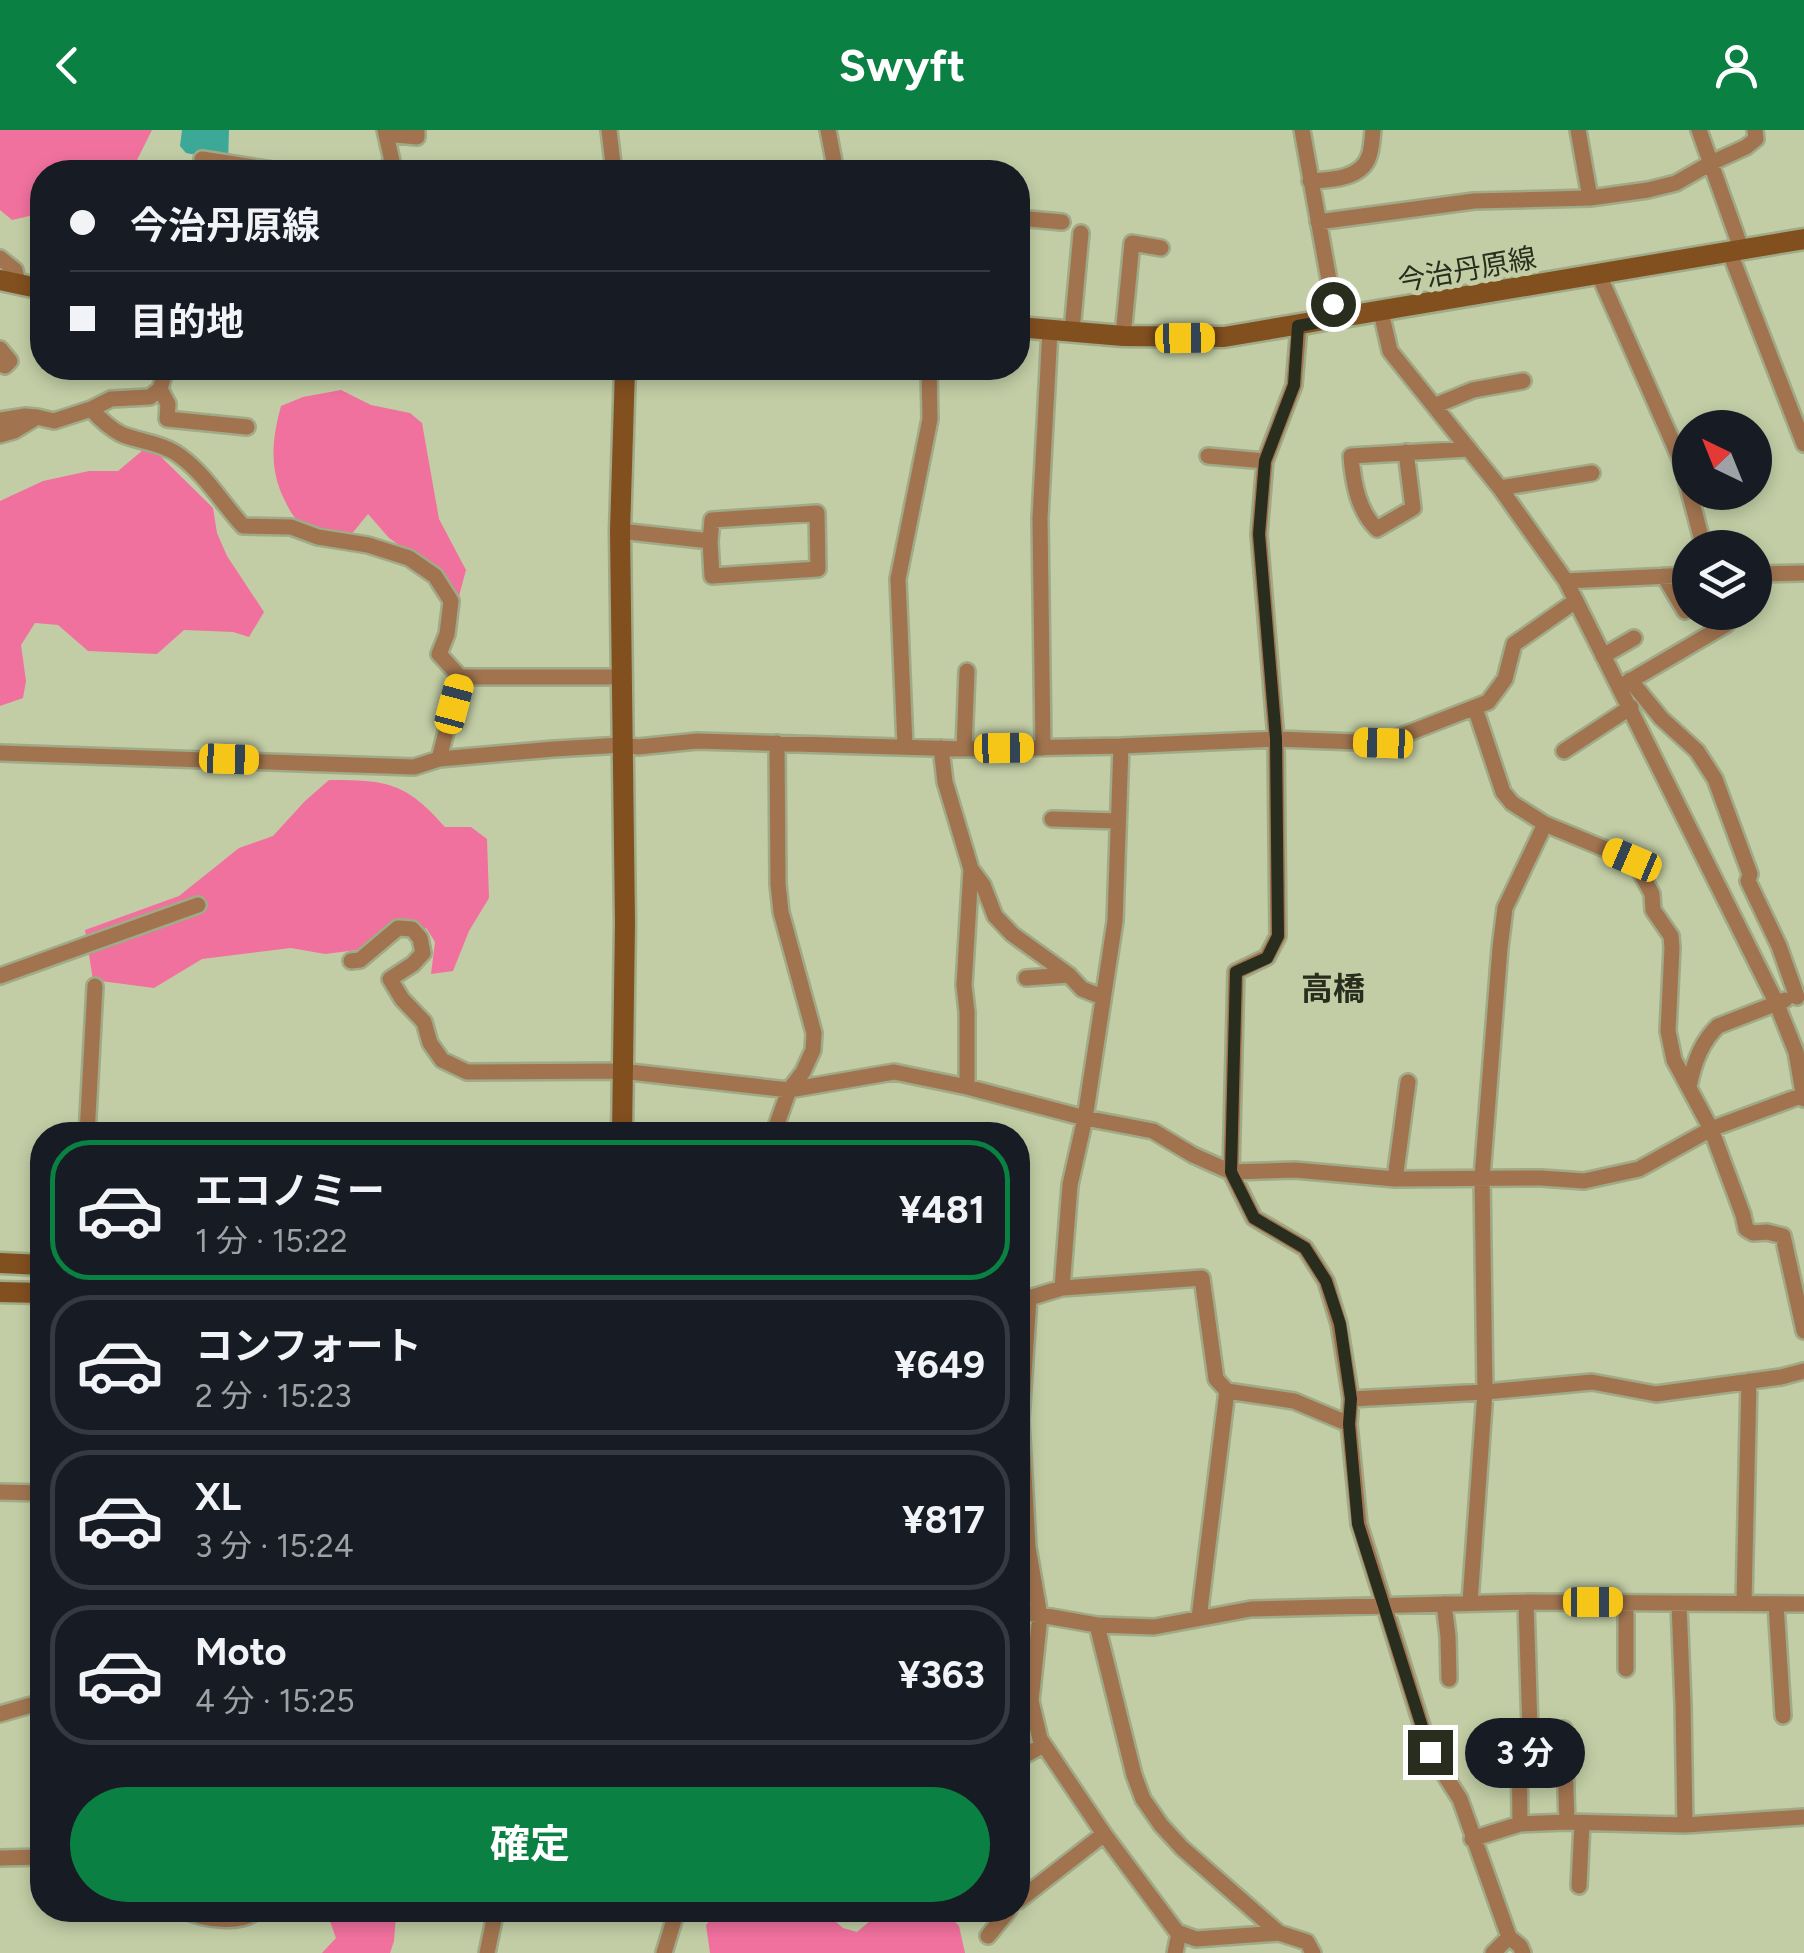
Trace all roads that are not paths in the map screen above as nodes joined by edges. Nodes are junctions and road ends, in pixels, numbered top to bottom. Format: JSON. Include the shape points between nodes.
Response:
{"nodes":[{"id":1,"x":417,"y":130,"type":"edge"},
{"id":2,"x":609,"y":130,"type":"edge"},
{"id":3,"x":828,"y":130,"type":"edge"},
{"id":4,"x":1302,"y":130,"type":"edge"},
{"id":5,"x":1372,"y":130,"type":"edge"},
{"id":6,"x":1578,"y":130,"type":"edge"},
{"id":7,"x":1698,"y":130,"type":"edge"},
{"id":8,"x":1755,"y":130,"type":"edge"},
{"id":9,"x":386,"y":132,"type":"edge"},
{"id":10,"x":202,"y":159,"type":"dead end"},
{"id":11,"x":208,"y":160,"type":"edge"},
{"id":12,"x":392,"y":160,"type":"edge"},
{"id":13,"x":613,"y":160,"type":"edge"},
{"id":14,"x":834,"y":160,"type":"edge"},
{"id":15,"x":1711,"y":163,"type":"junction"},
{"id":16,"x":1310,"y":181,"type":"junction"},
{"id":17,"x":1590,"y":198,"type":"junction"},
{"id":18,"x":1030,"y":219,"type":"edge"},
{"id":19,"x":1062,"y":222,"type":"dead end"},
{"id":20,"x":1318,"y":222,"type":"junction"},
{"id":21,"x":1080,"y":232,"type":"dead end"},
{"id":22,"x":1804,"y":239,"type":"edge"},
{"id":23,"x":1161,"y":248,"type":"dead end"},
{"id":24,"x":1736,"y":252,"type":"junction"},
{"id":25,"x":0,"y":258,"type":"edge"},
{"id":26,"x":1599,"y":275,"type":"junction"},
{"id":27,"x":9,"y":282,"type":"edge"},
{"id":28,"x":1381,"y":312,"type":"junction"},
{"id":29,"x":1336,"y":319,"type":"junction"},
{"id":30,"x":1298,"y":326,"type":"junction"},
{"id":31,"x":1030,"y":328,"type":"edge"},
{"id":32,"x":1061,"y":331,"type":"junction"},
{"id":33,"x":1123,"y":336,"type":"junction"},
{"id":34,"x":0,"y":349,"type":"edge"},
{"id":35,"x":0,"y":364,"type":"edge"},
{"id":36,"x":163,"y":380,"type":"edge"},
{"id":37,"x":625,"y":380,"type":"edge"},
{"id":38,"x":929,"y":380,"type":"edge"},
{"id":39,"x":1523,"y":381,"type":"dead end"},
{"id":40,"x":160,"y":389,"type":"junction"},
{"id":41,"x":1434,"y":406,"type":"junction"},
{"id":42,"x":91,"y":409,"type":"junction"},
{"id":43,"x":38,"y":417,"type":"junction"},
{"id":44,"x":0,"y":420,"type":"edge"},
{"id":45,"x":248,"y":426,"type":"dead end"},
{"id":46,"x":0,"y":435,"type":"edge"},
{"id":47,"x":1804,"y":444,"type":"edge"},
{"id":48,"x":1469,"y":449,"type":"junction"},
{"id":49,"x":1406,"y":452,"type":"junction"},
{"id":50,"x":1208,"y":456,"type":"dead end"},
{"id":51,"x":1265,"y":461,"type":"junction"},
{"id":52,"x":1592,"y":472,"type":"dead end"},
{"id":53,"x":1500,"y":488,"type":"junction"},
{"id":54,"x":1699,"y":530,"type":"edge"},
{"id":55,"x":620,"y":531,"type":"junction"},
{"id":56,"x":710,"y":541,"type":"junction"},
{"id":57,"x":1804,"y":573,"type":"edge"},
{"id":58,"x":1772,"y":574,"type":"edge"},
{"id":59,"x":1664,"y":576,"type":"junction"},
{"id":60,"x":1672,"y":576,"type":"edge"},
{"id":61,"x":1566,"y":581,"type":"junction"},
{"id":62,"x":1672,"y":589,"type":"edge"},
{"id":63,"x":1574,"y":602,"type":"junction"},
{"id":64,"x":1716,"y":630,"type":"edge"},
{"id":65,"x":1634,"y":638,"type":"dead end"},
{"id":66,"x":1603,"y":656,"type":"junction"},
{"id":67,"x":968,"y":671,"type":"dead end"},
{"id":68,"x":460,"y":677,"type":"junction"},
{"id":69,"x":622,"y":677,"type":"junction"},
{"id":70,"x":1625,"y":683,"type":"junction"},
{"id":71,"x":1630,"y":707,"type":"junction"},
{"id":72,"x":1475,"y":708,"type":"junction"},
{"id":73,"x":1666,"y":722,"type":"junction"},
{"id":74,"x":1276,"y":739,"type":"junction"},
{"id":75,"x":777,"y":742,"type":"junction"},
{"id":76,"x":1648,"y":744,"type":"junction"},
{"id":77,"x":622,"y":745,"type":"junction"},
{"id":78,"x":906,"y":746,"type":"junction"},
{"id":79,"x":1121,"y":746,"type":"junction"},
{"id":80,"x":940,"y":748,"type":"junction"},
{"id":81,"x":1044,"y":748,"type":"junction"},
{"id":82,"x":964,"y":749,"type":"junction"},
{"id":83,"x":1564,"y":751,"type":"dead end"},
{"id":84,"x":0,"y":753,"type":"edge"},
{"id":85,"x":439,"y":758,"type":"junction"},
{"id":86,"x":1052,"y":819,"type":"dead end"},
{"id":87,"x":1118,"y":821,"type":"junction"},
{"id":88,"x":1544,"y":824,"type":"junction"},
{"id":89,"x":972,"y":869,"type":"junction"},
{"id":90,"x":198,"y":904,"type":"dead end"},
{"id":91,"x":351,"y":961,"type":"dead end"},
{"id":92,"x":1069,"y":975,"type":"junction"},
{"id":93,"x":0,"y":976,"type":"edge"},
{"id":94,"x":1026,"y":978,"type":"dead end"},
{"id":95,"x":95,"y":986,"type":"dead end"},
{"id":96,"x":1800,"y":996,"type":"edge"},
{"id":97,"x":1102,"y":997,"type":"junction"},
{"id":98,"x":1776,"y":1002,"type":"junction"},
{"id":99,"x":622,"y":1071,"type":"junction"},
{"id":100,"x":1408,"y":1082,"type":"dead end"},
{"id":101,"x":967,"y":1087,"type":"junction"},
{"id":102,"x":1689,"y":1088,"type":"junction"},
{"id":103,"x":789,"y":1090,"type":"junction"},
{"id":104,"x":1804,"y":1097,"type":"edge"},
{"id":105,"x":1085,"y":1118,"type":"junction"},
{"id":106,"x":88,"y":1122,"type":"edge"},
{"id":107,"x":622,"y":1122,"type":"edge"},
{"id":108,"x":778,"y":1122,"type":"edge"},
{"id":109,"x":1711,"y":1130,"type":"junction"},
{"id":110,"x":1231,"y":1172,"type":"junction"},
{"id":111,"x":1396,"y":1178,"type":"junction"},
{"id":112,"x":1482,"y":1178,"type":"junction"},
{"id":113,"x":0,"y":1263,"type":"edge"},
{"id":114,"x":30,"y":1264,"type":"edge"},
{"id":115,"x":1062,"y":1288,"type":"junction"},
{"id":116,"x":0,"y":1292,"type":"edge"},
{"id":117,"x":30,"y":1293,"type":"edge"},
{"id":118,"x":1030,"y":1296,"type":"edge"},
{"id":119,"x":1804,"y":1331,"type":"edge"},
{"id":120,"x":1804,"y":1371,"type":"edge"},
{"id":121,"x":1748,"y":1381,"type":"junction"},
{"id":122,"x":1227,"y":1390,"type":"junction"},
{"id":123,"x":1485,"y":1392,"type":"junction"},
{"id":124,"x":1351,"y":1399,"type":"junction"},
{"id":125,"x":1349,"y":1424,"type":"junction"},
{"id":126,"x":0,"y":1492,"type":"edge"},
{"id":127,"x":30,"y":1493,"type":"edge"},
{"id":128,"x":1030,"y":1558,"type":"edge"},
{"id":129,"x":1470,"y":1602,"type":"junction"},
{"id":130,"x":1526,"y":1602,"type":"junction"},
{"id":131,"x":1626,"y":1603,"type":"junction"},
{"id":132,"x":1744,"y":1603,"type":"junction"},
{"id":133,"x":1444,"y":1604,"type":"junction"},
{"id":134,"x":1678,"y":1604,"type":"junction"},
{"id":135,"x":1776,"y":1604,"type":"junction"},
{"id":136,"x":1804,"y":1604,"type":"edge"},
{"id":137,"x":1030,"y":1607,"type":"edge"},
{"id":138,"x":1385,"y":1607,"type":"junction"},
{"id":139,"x":1030,"y":1614,"type":"edge"},
{"id":140,"x":1040,"y":1616,"type":"junction"},
{"id":141,"x":1199,"y":1618,"type":"junction"},
{"id":142,"x":1097,"y":1625,"type":"junction"},
{"id":143,"x":1626,"y":1669,"type":"dead end"},
{"id":144,"x":1449,"y":1679,"type":"dead end"},
{"id":145,"x":30,"y":1706,"type":"edge"},
{"id":146,"x":0,"y":1714,"type":"edge"},
{"id":147,"x":1783,"y":1716,"type":"dead end"},
{"id":148,"x":1530,"y":1730,"type":"junction"},
{"id":149,"x":1044,"y":1746,"type":"junction"},
{"id":150,"x":1030,"y":1752,"type":"edge"},
{"id":151,"x":1804,"y":1817,"type":"edge"},
{"id":152,"x":1575,"y":1822,"type":"junction"},
{"id":153,"x":1520,"y":1824,"type":"junction"},
{"id":154,"x":1685,"y":1825,"type":"junction"},
{"id":155,"x":1104,"y":1834,"type":"junction"},
{"id":156,"x":1472,"y":1839,"type":"junction"},
{"id":157,"x":0,"y":1858,"type":"edge"},
{"id":158,"x":30,"y":1858,"type":"edge"},
{"id":159,"x":1579,"y":1886,"type":"dead end"},
{"id":160,"x":1030,"y":1892,"type":"edge"},
{"id":161,"x":493,"y":1922,"type":"edge"},
{"id":162,"x":674,"y":1922,"type":"edge"},
{"id":163,"x":999,"y":1922,"type":"edge"},
{"id":164,"x":1179,"y":1933,"type":"junction"},
{"id":165,"x":1280,"y":1933,"type":"junction"},
{"id":166,"x":988,"y":1936,"type":"dead end"},
{"id":167,"x":1509,"y":1937,"type":"junction"},
{"id":168,"x":487,"y":1953,"type":"edge"},
{"id":169,"x":664,"y":1953,"type":"edge"},
{"id":170,"x":1175,"y":1953,"type":"edge"},
{"id":171,"x":1313,"y":1953,"type":"edge"},
{"id":172,"x":1494,"y":1953,"type":"edge"},
{"id":173,"x":1524,"y":1953,"type":"edge"}],
"edges":[{"from":1,"to":9,"type":"street","via":[[416,137]]},
{"from":2,"to":13,"type":"street"},
{"from":3,"to":14,"type":"street"},
{"from":4,"to":16,"type":"street"},
{"from":5,"to":16,"type":"street","via":[[1362,167],[1339,180]]},
{"from":6,"to":17,"type":"street"},
{"from":7,"to":15,"type":"street"},
{"from":8,"to":15,"type":"street","via":[[1746,148]]},
{"from":9,"to":12,"type":"street"},
{"from":10,"to":11,"type":"street"},
{"from":15,"to":17,"type":"street","via":[[1676,183]]},
{"from":15,"to":24,"type":"street"},
{"from":16,"to":20,"type":"street"},
{"from":17,"to":20,"type":"street","via":[[1474,200]]},
{"from":18,"to":19,"type":"street"},
{"from":20,"to":29,"type":"street"},
{"from":21,"to":32,"type":"street"},
{"from":22,"to":24,"type":"street","name":"今治丹原線"},
{"from":23,"to":33,"type":"street","via":[[1132,243]]},
{"from":24,"to":26,"type":"street","name":"今治丹原線"},
{"from":24,"to":47,"type":"street"},
{"from":25,"to":27,"type":"street","via":[[16,270]]},
{"from":26,"to":28,"type":"street","name":"今治丹原線"},
{"from":26,"to":54,"type":"street","via":[[1681,461]]},
{"from":28,"to":29,"type":"street","name":"今治丹原線"},
{"from":28,"to":41,"type":"street","via":[[1390,351]]},
{"from":29,"to":30,"type":"street","name":"今治丹原線"},
{"from":30,"to":33,"type":"street","name":"今治丹原線","via":[[1206,338]]},
{"from":30,"to":51,"type":"street","via":[[1294,385]]},
{"from":31,"to":32,"type":"street","name":"今治丹原線"},
{"from":32,"to":33,"type":"street","name":"今治丹原線"},
{"from":32,"to":81,"type":"street","via":[[1040,518]]},
{"from":34,"to":35,"type":"street","via":[[10,361]]},
{"from":36,"to":40,"type":"street"},
{"from":37,"to":55,"type":"street"},
{"from":38,"to":78,"type":"street","via":[[930,418],[898,580]]},
{"from":39,"to":41,"type":"street","via":[[1472,390]]},
{"from":40,"to":42,"type":"street"},
{"from":40,"to":45,"type":"street","via":[[167,419]]},
{"from":41,"to":48,"type":"street"},
{"from":42,"to":43,"type":"street","via":[[54,421]]},
{"from":42,"to":68,"type":"street","via":[[120,433],[177,453],[244,526],[291,527],[368,545],[409,558],[434,576],[451,601],[440,654]]},
{"from":43,"to":44,"type":"street"},
{"from":43,"to":46,"type":"street"},
{"from":48,"to":49,"type":"street"},
{"from":48,"to":53,"type":"street"},
{"from":49,"to":49,"type":"street","via":[[1351,456],[1357,494],[1377,530],[1413,508]]},
{"from":50,"to":51,"type":"street"},
{"from":51,"to":74,"type":"street","via":[[1259,534]]},
{"from":52,"to":53,"type":"street"},
{"from":53,"to":61,"type":"street"},
{"from":55,"to":56,"type":"street"},
{"from":55,"to":69,"type":"street"},
{"from":56,"to":56,"type":"street","via":[[712,520],[816,513],[818,569],[712,576]]},
{"from":57,"to":58,"type":"street"},
{"from":59,"to":60,"type":"street"},
{"from":59,"to":61,"type":"street"},
{"from":59,"to":62,"type":"street"},
{"from":61,"to":63,"type":"street"},
{"from":63,"to":66,"type":"street"},
{"from":63,"to":72,"type":"street","via":[[1514,644],[1505,679]]},
{"from":64,"to":70,"type":"street"},
{"from":65,"to":66,"type":"street"},
{"from":66,"to":70,"type":"street"},
{"from":67,"to":82,"type":"street"},
{"from":68,"to":69,"type":"street"},
{"from":68,"to":85,"type":"street"},
{"from":69,"to":77,"type":"street"},
{"from":70,"to":71,"type":"street"},
{"from":70,"to":73,"type":"street"},
{"from":71,"to":76,"type":"street"},
{"from":71,"to":83,"type":"street"},
{"from":72,"to":74,"type":"street","via":[[1383,743]]},
{"from":72,"to":88,"type":"street","via":[[1503,792]]},
{"from":73,"to":76,"type":"street"},
{"from":73,"to":96,"type":"street","via":[[1698,751],[1715,779],[1748,881]]},
{"from":74,"to":79,"type":"street"},
{"from":74,"to":110,"type":"street","via":[[1278,936],[1267,958],[1236,972]]},
{"from":75,"to":77,"type":"street"},
{"from":75,"to":78,"type":"street"},
{"from":75,"to":103,"type":"street","via":[[781,912],[814,1033],[813,1050]]},
{"from":76,"to":98,"type":"street"},
{"from":77,"to":85,"type":"street"},
{"from":77,"to":99,"type":"street"},
{"from":78,"to":80,"type":"street"},
{"from":79,"to":81,"type":"street"},
{"from":79,"to":87,"type":"street"},
{"from":80,"to":82,"type":"street"},
{"from":80,"to":89,"type":"street"},
{"from":81,"to":82,"type":"street"},
{"from":84,"to":85,"type":"street","via":[[414,767]]},
{"from":86,"to":87,"type":"street"},
{"from":87,"to":97,"type":"street","via":[[1115,921]]},
{"from":88,"to":102,"type":"street","via":[[1632,860],[1644,876],[1653,910],[1671,936],[1668,1031]]},
{"from":88,"to":112,"type":"street","via":[[1505,908]]},
{"from":89,"to":92,"type":"street","via":[[1012,934]]},
{"from":89,"to":101,"type":"street","via":[[964,985]]},
{"from":90,"to":93,"type":"street"},
{"from":91,"to":99,"type":"street","via":[[398,928],[412,930],[423,953],[390,979],[424,1022],[442,1060],[467,1072]]},
{"from":92,"to":94,"type":"street"},
{"from":92,"to":97,"type":"street"},
{"from":95,"to":106,"type":"street"},
{"from":96,"to":98,"type":"street"},
{"from":97,"to":105,"type":"street"},
{"from":98,"to":102,"type":"street","via":[[1710,1033],[1692,1066]]},
{"from":98,"to":104,"type":"street","via":[[1796,1052]]},
{"from":99,"to":103,"type":"street"},
{"from":99,"to":107,"type":"street"},
{"from":100,"to":111,"type":"street"},
{"from":101,"to":103,"type":"street","via":[[894,1072]]},
{"from":101,"to":105,"type":"street"},
{"from":102,"to":109,"type":"street"},
{"from":103,"to":108,"type":"street"},
{"from":104,"to":109,"type":"street"},
{"from":105,"to":110,"type":"street","via":[[1153,1131]]},
{"from":105,"to":115,"type":"street","via":[[1070,1185]]},
{"from":109,"to":112,"type":"street","via":[[1639,1169],[1584,1181]]},
{"from":109,"to":119,"type":"street","via":[[1746,1230],[1783,1236]]},
{"from":110,"to":111,"type":"street"},
{"from":110,"to":124,"type":"street","via":[[1254,1218],[1305,1248],[1326,1281]]},
{"from":111,"to":112,"type":"street"},
{"from":112,"to":123,"type":"street"},
{"from":113,"to":114,"type":"street"},
{"from":115,"to":118,"type":"street"},
{"from":115,"to":122,"type":"street","via":[[1202,1278],[1216,1379]]},
{"from":116,"to":117,"type":"street"},
{"from":120,"to":121,"type":"street"},
{"from":121,"to":123,"type":"street","via":[[1656,1394],[1592,1382]]},
{"from":121,"to":132,"type":"street"},
{"from":122,"to":125,"type":"street","via":[[1294,1401]]},
{"from":122,"to":141,"type":"street"},
{"from":123,"to":124,"type":"street"},
{"from":123,"to":129,"type":"street"},
{"from":124,"to":125,"type":"street"},
{"from":125,"to":138,"type":"street","via":[[1358,1524]]},
{"from":126,"to":127,"type":"street"},
{"from":128,"to":140,"type":"street"},
{"from":129,"to":130,"type":"street"},
{"from":129,"to":133,"type":"street"},
{"from":130,"to":131,"type":"street"},
{"from":130,"to":148,"type":"street"},
{"from":131,"to":134,"type":"street"},
{"from":131,"to":143,"type":"street"},
{"from":132,"to":134,"type":"street"},
{"from":132,"to":135,"type":"street"},
{"from":133,"to":138,"type":"street"},
{"from":133,"to":144,"type":"street"},
{"from":134,"to":154,"type":"street"},
{"from":135,"to":136,"type":"street"},
{"from":135,"to":147,"type":"street"},
{"from":137,"to":140,"type":"street"},
{"from":138,"to":141,"type":"street","via":[[1251,1609]]},
{"from":138,"to":156,"type":"street","via":[[1430,1752],[1460,1800]]},
{"from":139,"to":140,"type":"street"},
{"from":140,"to":142,"type":"street"},
{"from":140,"to":149,"type":"street","via":[[1032,1701]]},
{"from":141,"to":142,"type":"street","via":[[1154,1627]]},
{"from":142,"to":165,"type":"street","via":[[1143,1799],[1182,1848]]},
{"from":145,"to":146,"type":"street"},
{"from":148,"to":152,"type":"street","via":[[1564,1729]]},
{"from":148,"to":153,"type":"street","via":[[1519,1731]]},
{"from":149,"to":150,"type":"street"},
{"from":149,"to":155,"type":"street"},
{"from":151,"to":154,"type":"street"},
{"from":152,"to":153,"type":"street"},
{"from":152,"to":154,"type":"street"},
{"from":152,"to":159,"type":"street"},
{"from":153,"to":156,"type":"street"},
{"from":155,"to":160,"type":"street"},
{"from":155,"to":164,"type":"street"},
{"from":156,"to":167,"type":"street"},
{"from":157,"to":158,"type":"street"},
{"from":161,"to":168,"type":"street"},
{"from":162,"to":169,"type":"street"},
{"from":163,"to":166,"type":"street"},
{"from":164,"to":165,"type":"street","via":[[1196,1939]]},
{"from":164,"to":170,"type":"street"},
{"from":165,"to":171,"type":"street","via":[[1307,1942]]},
{"from":167,"to":172,"type":"street"},
{"from":167,"to":173,"type":"street"}]}
